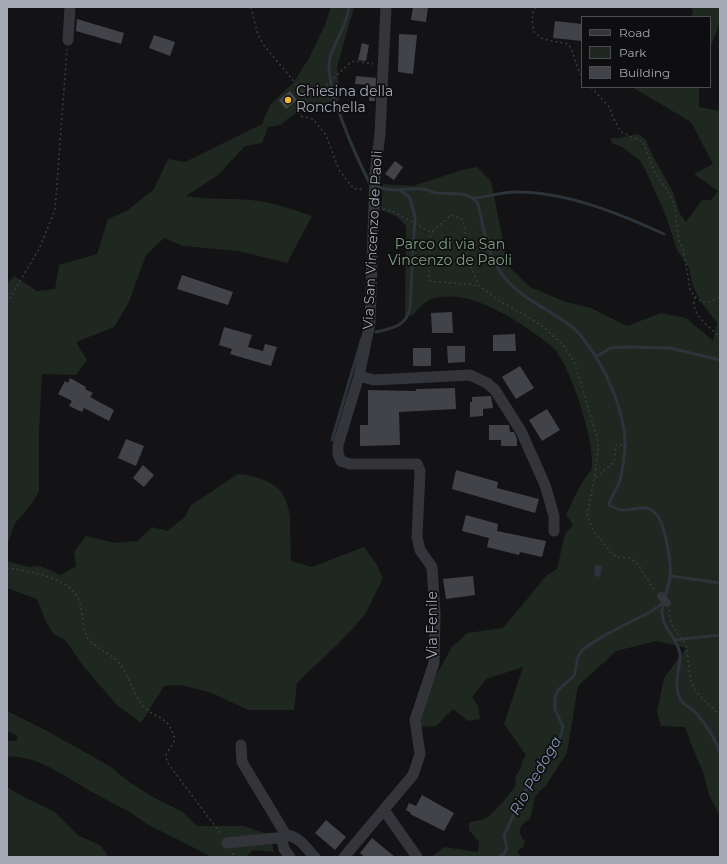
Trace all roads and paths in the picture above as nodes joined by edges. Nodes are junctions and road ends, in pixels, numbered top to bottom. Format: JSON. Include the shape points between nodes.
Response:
{"nodes":[{"id":1,"x":70,"y":7,"type":"edge"},
{"id":2,"x":251,"y":7,"type":"edge"},
{"id":3,"x":386,"y":7,"type":"edge"},
{"id":4,"x":536,"y":7,"type":"edge"},
{"id":5,"x":68,"y":40,"type":"joint"},
{"id":6,"x":384,"y":68,"type":"junction"},
{"id":7,"x":581,"y":74,"type":"edge"},
{"id":8,"x":593,"y":88,"type":"edge"},
{"id":9,"x":303,"y":95,"type":"junction"},
{"id":10,"x":375,"y":187,"type":"junction"},
{"id":11,"x":374,"y":206,"type":"junction"},
{"id":12,"x":428,"y":231,"type":"junction"},
{"id":13,"x":433,"y":231,"type":"junction"},
{"id":14,"x":430,"y":237,"type":"junction"},
{"id":15,"x":479,"y":286,"type":"junction"},
{"id":16,"x":695,"y":297,"type":"junction"},
{"id":17,"x":720,"y":297,"type":"edge"},
{"id":18,"x":7,"y":303,"type":"edge"},
{"id":19,"x":720,"y":337,"type":"edge"},
{"id":20,"x":359,"y":376,"type":"junction"},
{"id":21,"x":626,"y":448,"type":"dead end"},
{"id":22,"x":416,"y":464,"type":"joint"},
{"id":23,"x":594,"y":479,"type":"junction"},
{"id":24,"x":554,"y":531,"type":"dead end"},
{"id":25,"x":7,"y":568,"type":"edge"},
{"id":26,"x":661,"y":596,"type":"joint"},
{"id":27,"x":667,"y":603,"type":"joint"},
{"id":28,"x":720,"y":715,"type":"edge"},
{"id":29,"x":241,"y":745,"type":"dead end"},
{"id":30,"x":384,"y":810,"type":"junction"},
{"id":31,"x":284,"y":837,"type":"junction"},
{"id":32,"x":228,"y":843,"type":"junction"},
{"id":33,"x":234,"y":857,"type":"edge"},
{"id":34,"x":290,"y":857,"type":"edge"},
{"id":35,"x":315,"y":857,"type":"edge"},
{"id":36,"x":344,"y":857,"type":"edge"},
{"id":37,"x":417,"y":857,"type":"edge"}],
"edges":[{"from":1,"to":5,"type":"street"},
{"from":2,"to":9,"type":"path","via":[[258,36]]},
{"from":3,"to":6,"type":"street","name":"Via San Vincenzo de Paoli"},
{"from":4,"to":7,"type":"path","via":[[533,10],[534,32],[542,39],[568,44],[572,48]]},
{"from":5,"to":18,"type":"path","via":[[55,210],[39,249]]},
{"from":6,"to":9,"type":"path","via":[[363,62],[351,62],[321,90],[309,96]]},
{"from":6,"to":10,"type":"street","name":"Via San Vincenzo de Paoli"},
{"from":8,"to":16,"type":"path","via":[[610,108],[621,132],[643,142],[654,171],[669,193],[674,204],[688,283]]},
{"from":9,"to":10,"type":"path","via":[[296,106],[300,116],[313,119],[326,135],[339,170],[354,189]]},
{"from":10,"to":11,"type":"street","name":"Via San Vincenzo de Paoli"},
{"from":11,"to":12,"type":"path","via":[[394,212]]},
{"from":11,"to":20,"type":"street","name":"Via San Vincenzo de Paoli","via":[[370,323]]},
{"from":12,"to":13,"type":"path"},
{"from":12,"to":14,"type":"path"},
{"from":13,"to":14,"type":"path"},
{"from":13,"to":15,"type":"path","via":[[451,215],[461,218],[465,227],[466,254]]},
{"from":14,"to":15,"type":"path","via":[[428,277],[431,282]]},
{"from":15,"to":23,"type":"path","via":[[542,326],[564,346],[571,357],[596,433],[598,450]]},
{"from":16,"to":17,"type":"path","via":[[706,303]]},
{"from":16,"to":19,"type":"path","via":[[694,309]]},
{"from":20,"to":22,"type":"street","name":"Via San Vincenzo de Paoli","via":[[338,445],[341,461],[350,464]]},
{"from":20,"to":24,"type":"street","via":[[374,380],[470,375],[487,382],[495,390],[521,431],[545,485],[554,516]]},
{"from":21,"to":23,"type":"path","via":[[616,445],[614,462]]},
{"from":22,"to":30,"type":"street","name":"Via Fenile","via":[[421,482],[416,537],[420,550],[432,567],[435,614],[434,663],[414,720],[420,754],[413,775]]},
{"from":23,"to":26,"type":"path","via":[[587,516],[589,523],[612,554],[630,558],[637,563],[654,590]]},
{"from":25,"to":32,"type":"path","via":[[57,580],[70,588],[79,598],[89,640],[120,664],[146,708],[166,721],[175,740],[166,755],[167,762]]},
{"from":26,"to":27,"type":"street"},
{"from":27,"to":28,"type":"path","via":[[672,625],[686,645],[691,682],[697,693]]},
{"from":29,"to":31,"type":"street","via":[[242,762]]},
{"from":30,"to":36,"type":"street","name":"Via Fenile"},
{"from":30,"to":37,"type":"street"},
{"from":31,"to":32,"type":"street"},
{"from":31,"to":34,"type":"street","via":[[284,849]]},
{"from":31,"to":35,"type":"street","via":[[295,836]]},
{"from":32,"to":33,"type":"path"}]}
